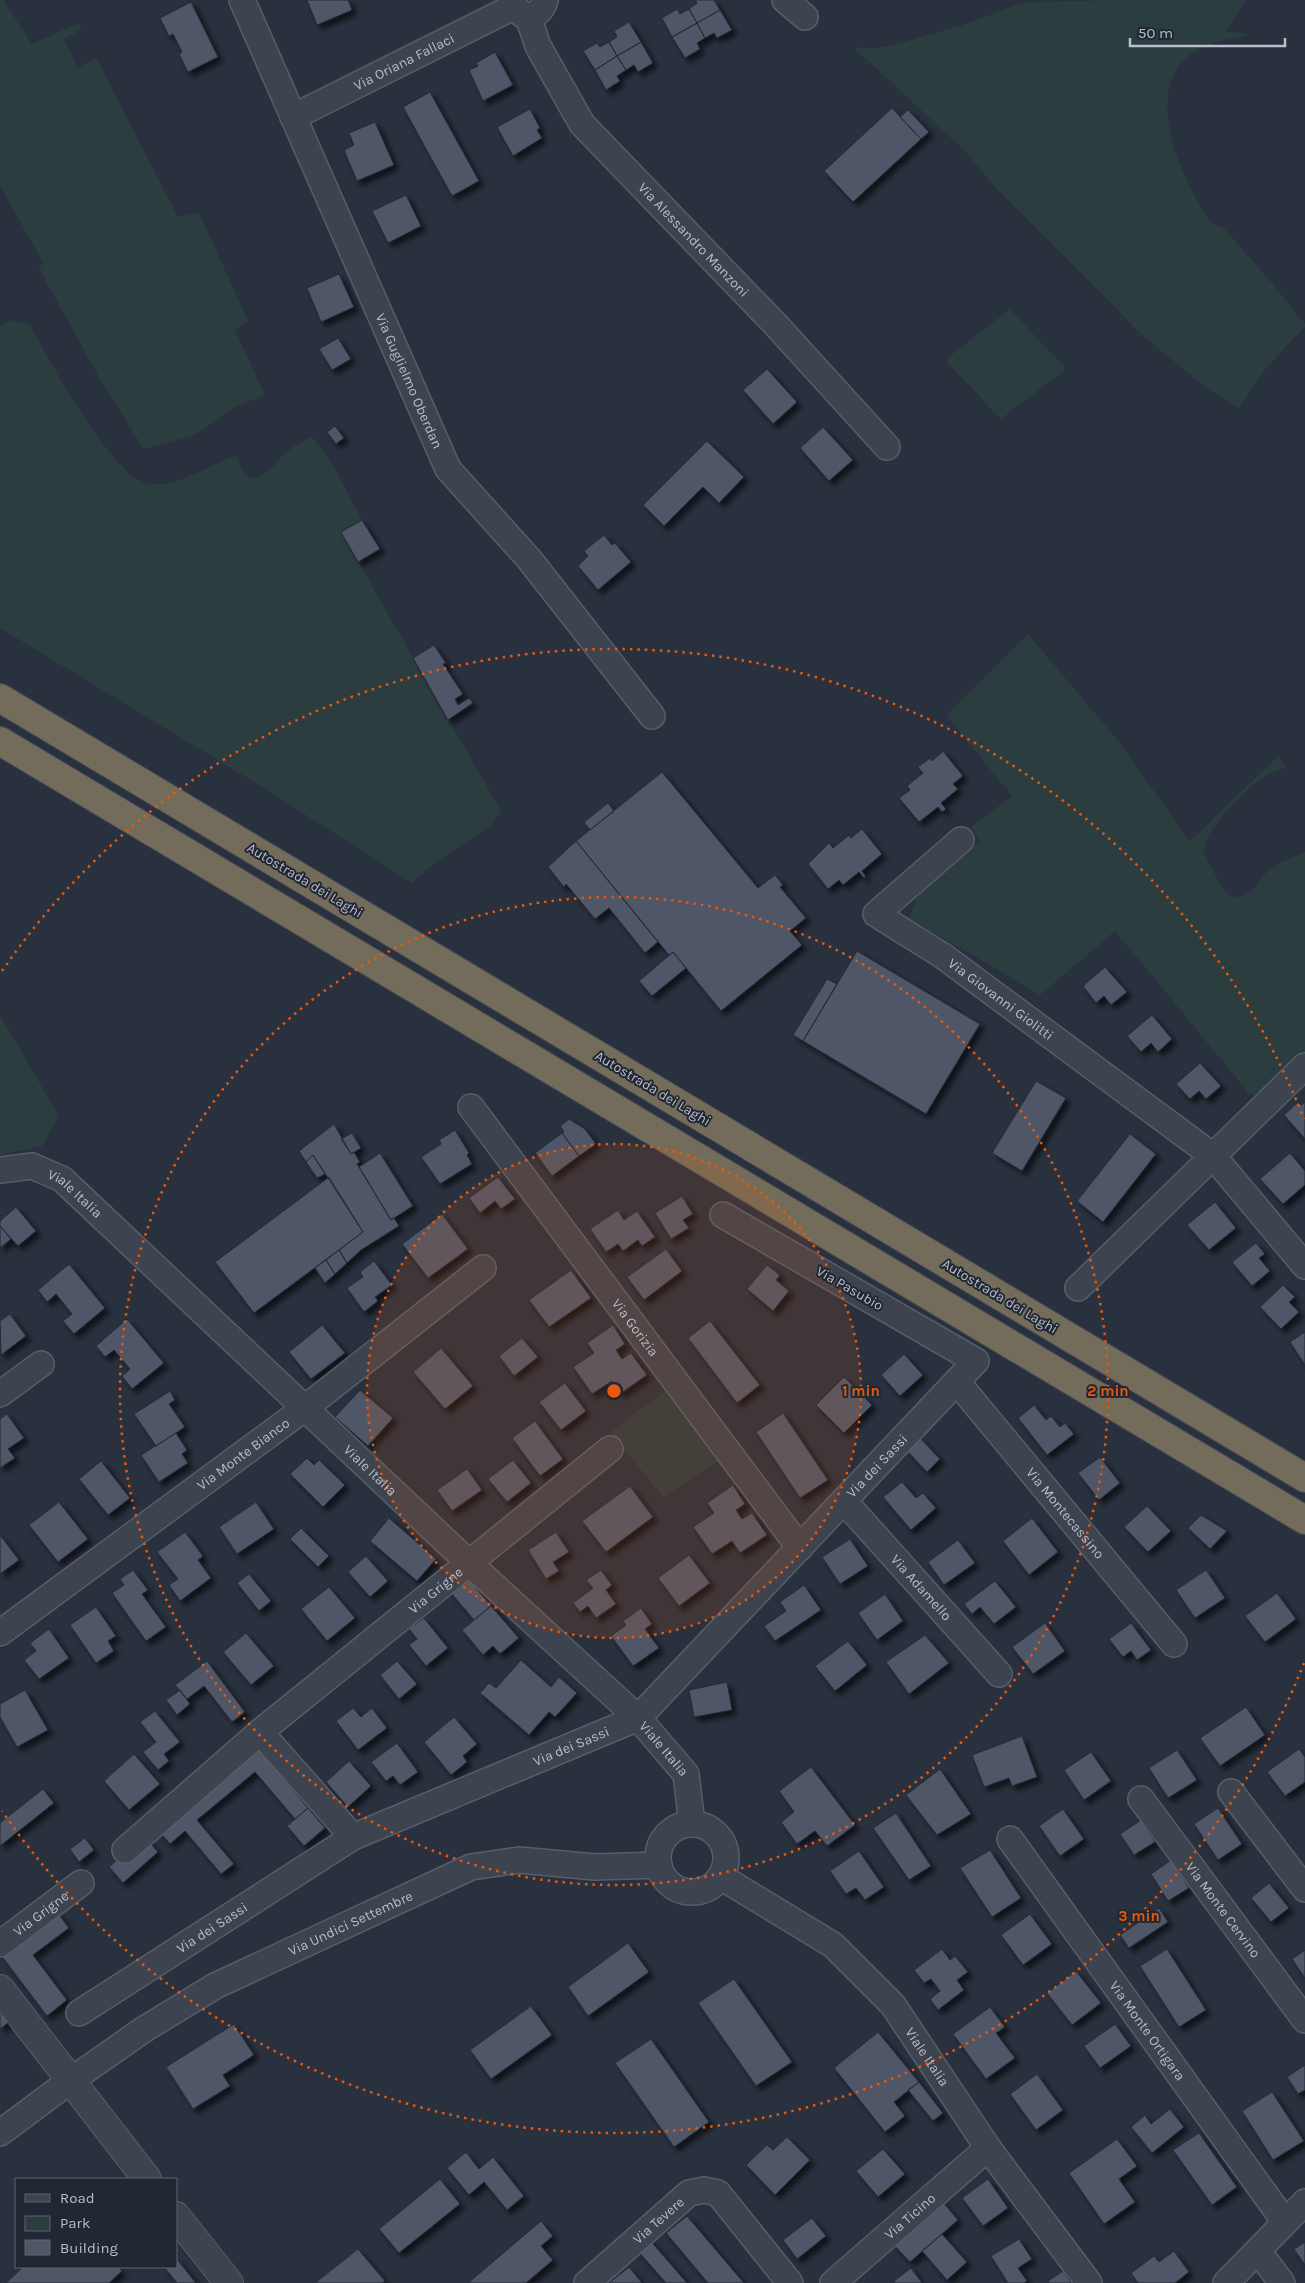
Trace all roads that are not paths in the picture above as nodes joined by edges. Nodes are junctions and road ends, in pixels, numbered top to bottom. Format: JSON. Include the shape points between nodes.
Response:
{"nodes":[{"id":1,"x":242,"y":0,"type":"edge"},
{"id":2,"x":785,"y":0,"type":"edge"},
{"id":3,"x":525,"y":5,"type":"edge"},
{"id":4,"x":805,"y":17,"type":"dead end"},
{"id":5,"x":293,"y":117,"type":"junction"},
{"id":6,"x":887,"y":447,"type":"dead end"},
{"id":7,"x":0,"y":698,"type":"edge"},
{"id":8,"x":652,"y":716,"type":"dead end"},
{"id":9,"x":0,"y":741,"type":"edge"},
{"id":10,"x":961,"y":840,"type":"dead end"},
{"id":11,"x":1305,"y":1066,"type":"edge"},
{"id":12,"x":471,"y":1107,"type":"dead end"},
{"id":13,"x":1213,"y":1156,"type":"junction"},
{"id":14,"x":0,"y":1170,"type":"edge"},
{"id":15,"x":724,"y":1215,"type":"dead end"},
{"id":16,"x":1305,"y":1266,"type":"edge"},
{"id":17,"x":483,"y":1268,"type":"dead end"},
{"id":18,"x":1078,"y":1288,"type":"dead end"},
{"id":19,"x":976,"y":1362,"type":"joint"},
{"id":20,"x":41,"y":1364,"type":"dead end"},
{"id":21,"x":957,"y":1382,"type":"junction"},
{"id":22,"x":0,"y":1394,"type":"edge"},
{"id":23,"x":305,"y":1408,"type":"junction"},
{"id":24,"x":610,"y":1449,"type":"dead end"},
{"id":25,"x":1305,"y":1478,"type":"edge"},
{"id":26,"x":844,"y":1500,"type":"junction"},
{"id":27,"x":1305,"y":1520,"type":"edge"},
{"id":28,"x":800,"y":1548,"type":"junction"},
{"id":29,"x":468,"y":1562,"type":"junction"},
{"id":30,"x":0,"y":1633,"type":"edge"},
{"id":31,"x":1174,"y":1644,"type":"dead end"},
{"id":32,"x":999,"y":1674,"type":"dead end"},
{"id":33,"x":638,"y":1718,"type":"junction"},
{"id":34,"x":260,"y":1732,"type":"junction"},
{"id":35,"x":1232,"y":1792,"type":"dead end"},
{"id":36,"x":1141,"y":1799,"type":"dead end"},
{"id":37,"x":692,"y":1824,"type":"junction"},
{"id":38,"x":353,"y":1837,"type":"junction"},
{"id":39,"x":1010,"y":1839,"type":"dead end"},
{"id":40,"x":125,"y":1850,"type":"dead end"},
{"id":41,"x":659,"y":1865,"type":"junction"},
{"id":42,"x":721,"y":1877,"type":"junction"},
{"id":43,"x":81,"y":1883,"type":"dead end"},
{"id":44,"x":1305,"y":1889,"type":"edge"},
{"id":45,"x":0,"y":1944,"type":"edge"},
{"id":46,"x":0,"y":1990,"type":"edge"},
{"id":47,"x":78,"y":2013,"type":"dead end"},
{"id":48,"x":1305,"y":2020,"type":"edge"},
{"id":49,"x":70,"y":2081,"type":"junction"},
{"id":50,"x":0,"y":2133,"type":"edge"},
{"id":51,"x":988,"y":2148,"type":"junction"},
{"id":52,"x":146,"y":2178,"type":"edge"},
{"id":53,"x":1305,"y":2202,"type":"edge"},
{"id":54,"x":178,"y":2219,"type":"edge"},
{"id":55,"x":1285,"y":2222,"type":"junction"},
{"id":56,"x":1258,"y":2251,"type":"junction"},
{"id":57,"x":229,"y":2283,"type":"edge"},
{"id":58,"x":587,"y":2283,"type":"edge"},
{"id":59,"x":790,"y":2283,"type":"edge"},
{"id":60,"x":833,"y":2283,"type":"edge"},
{"id":61,"x":1089,"y":2283,"type":"edge"},
{"id":62,"x":1226,"y":2283,"type":"edge"},
{"id":63,"x":1282,"y":2283,"type":"edge"}],
"edges":[{"from":1,"to":5,"type":"street","name":"Via Guglielmo Oberdan"},
{"from":2,"to":4,"type":"street"},
{"from":3,"to":5,"type":"street","name":"Via Oriana Fallaci"},
{"from":3,"to":6,"type":"street","name":"Via Alessandro Manzoni","via":[[538,46],[582,124],[776,325]]},
{"from":5,"to":8,"type":"street","name":"Via Guglielmo Oberdan","via":[[448,469],[529,559]]},
{"from":7,"to":25,"type":"highway","name":"Autostrada dei Laghi"},
{"from":9,"to":27,"type":"highway"},
{"from":10,"to":13,"type":"street","name":"Via Giovanni Giolitti","via":[[876,914],[943,956]]},
{"from":11,"to":13,"type":"street"},
{"from":12,"to":28,"type":"street","name":"Via Gorizia"},
{"from":13,"to":16,"type":"street","name":"Via Giovanni Giolitti"},
{"from":13,"to":18,"type":"street"},
{"from":14,"to":23,"type":"street","name":"Viale Italia","via":[[32,1166],[62,1179]]},
{"from":15,"to":19,"type":"street","name":"Via Pasubio"},
{"from":17,"to":23,"type":"street","name":"Via Monte Bianco"},
{"from":19,"to":21,"type":"street","name":"Via dei Sassi"},
{"from":20,"to":22,"type":"street"},
{"from":21,"to":26,"type":"street","name":"Via dei Sassi"},
{"from":21,"to":31,"type":"street","name":"Via Montecassino"},
{"from":23,"to":29,"type":"street","name":"Viale Italia"},
{"from":23,"to":30,"type":"street","name":"Via Monte Bianco"},
{"from":24,"to":29,"type":"street","name":"Via Grigne"},
{"from":26,"to":28,"type":"street","name":"Via dei Sassi"},
{"from":26,"to":32,"type":"street","name":"Via Adamello"},
{"from":28,"to":33,"type":"street","name":"Via dei Sassi"},
{"from":29,"to":33,"type":"street","name":"Viale Italia"},
{"from":29,"to":34,"type":"street","name":"Via Grigne"},
{"from":33,"to":37,"type":"street","name":"Viale Italia","via":[[686,1774]]},
{"from":33,"to":38,"type":"street","name":"Via dei Sassi"},
{"from":34,"to":38,"type":"street"},
{"from":34,"to":40,"type":"street","name":"Via Grigne"},
{"from":35,"to":44,"type":"street"},
{"from":36,"to":48,"type":"street","name":"Via Monte Cervino"},
{"from":37,"to":41,"type":"street","via":[[680,1826],[668,1834],[661,1843]]},
{"from":37,"to":42,"type":"street","via":[[712,1830],[725,1846],[726,1866]]},
{"from":38,"to":47,"type":"street","name":"Via dei Sassi"},
{"from":39,"to":55,"type":"street","name":"Via Monte Ortigara"},
{"from":41,"to":42,"type":"street","via":[[668,1882],[678,1889],[692,1892],[704,1890]]},
{"from":41,"to":49,"type":"street","name":"Via Undici Settembre","via":[[595,1867],[519,1860],[471,1867],[215,1986],[143,2030]]},
{"from":42,"to":51,"type":"street","name":"Viale Italia","via":[[833,1945],[893,2005]]},
{"from":43,"to":45,"type":"street","name":"Via Grigne"},
{"from":46,"to":49,"type":"street"},
{"from":49,"to":50,"type":"street","name":"Via Undici Settembre"},
{"from":49,"to":52,"type":"street"},
{"from":51,"to":60,"type":"street","name":"Via Ticino"},
{"from":51,"to":61,"type":"street","name":"Viale Italia"},
{"from":53,"to":55,"type":"street"},
{"from":54,"to":57,"type":"street"},
{"from":55,"to":56,"type":"street"},
{"from":56,"to":62,"type":"street"},
{"from":56,"to":63,"type":"street"},
{"from":58,"to":59,"type":"street","name":"Via Tevere","via":[[689,2193],[704,2190],[718,2193]]}]}
